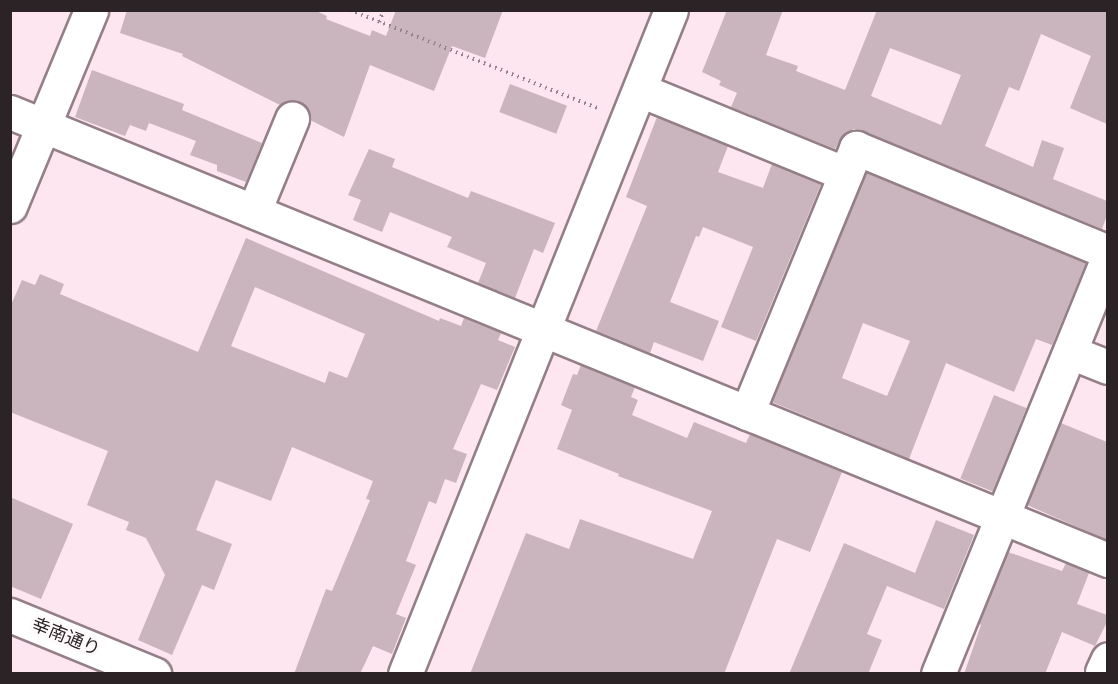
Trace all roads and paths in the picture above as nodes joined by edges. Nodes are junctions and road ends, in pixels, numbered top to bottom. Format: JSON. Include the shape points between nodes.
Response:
{"nodes":[{"id":1,"x":91,"y":10,"type":"edge"},
{"id":2,"x":350,"y":10,"type":"edge"},
{"id":3,"x":384,"y":10,"type":"edge"},
{"id":4,"x":671,"y":10,"type":"edge"},
{"id":5,"x":379,"y":22,"type":"junction"},
{"id":6,"x":634,"y":105,"type":"junction"},
{"id":7,"x":10,"y":112,"type":"edge"},
{"id":8,"x":292,"y":119,"type":"dead end"},
{"id":9,"x":43,"y":125,"type":"junction"},
{"id":10,"x":846,"y":174,"type":"junction"},
{"id":11,"x":10,"y":206,"type":"edge"},
{"id":12,"x":254,"y":211,"type":"junction"},
{"id":13,"x":1107,"y":252,"type":"edge"},
{"id":14,"x":1107,"y":258,"type":"edge"},
{"id":15,"x":544,"y":330,"type":"junction"},
{"id":16,"x":1070,"y":352,"type":"junction"},
{"id":17,"x":1107,"y":367,"type":"edge"},
{"id":18,"x":747,"y":413,"type":"junction"},
{"id":19,"x":1004,"y":518,"type":"junction"},
{"id":20,"x":1107,"y":560,"type":"edge"},
{"id":21,"x":10,"y":615,"type":"edge"},
{"id":22,"x":154,"y":674,"type":"edge"},
{"id":23,"x":405,"y":674,"type":"edge"},
{"id":24,"x":938,"y":674,"type":"edge"}],
"edges":[{"from":1,"to":9,"type":"street"},
{"from":2,"to":5,"type":"path"},
{"from":3,"to":5,"type":"path"},
{"from":4,"to":6,"type":"street"},
{"from":5,"to":6,"type":"path"},
{"from":6,"to":10,"type":"street"},
{"from":6,"to":15,"type":"street"},
{"from":7,"to":9,"type":"street"},
{"from":8,"to":12,"type":"street"},
{"from":9,"to":11,"type":"street"},
{"from":9,"to":12,"type":"street"},
{"from":10,"to":13,"type":"street","via":[[856,148]]},
{"from":10,"to":18,"type":"street"},
{"from":12,"to":15,"type":"street"},
{"from":14,"to":16,"type":"street"},
{"from":15,"to":18,"type":"street"},
{"from":15,"to":23,"type":"street"},
{"from":16,"to":17,"type":"street"},
{"from":16,"to":19,"type":"street"},
{"from":18,"to":19,"type":"street"},
{"from":19,"to":20,"type":"street"},
{"from":19,"to":24,"type":"street"},
{"from":21,"to":22,"type":"street","name":"幸南通り"}]}
